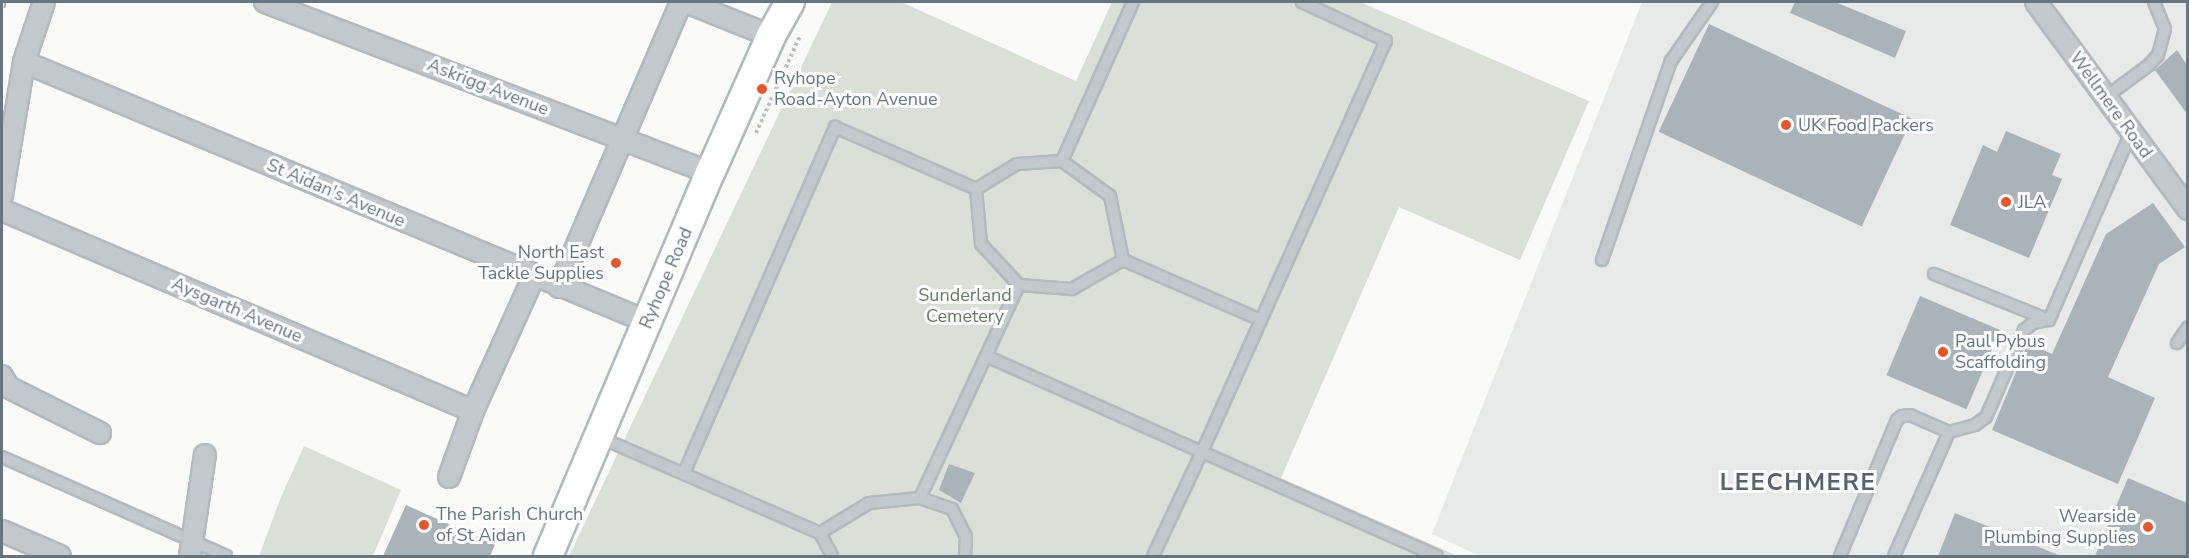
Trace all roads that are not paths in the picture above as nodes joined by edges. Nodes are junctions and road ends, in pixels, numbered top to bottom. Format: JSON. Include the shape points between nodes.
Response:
{"nodes":[{"id":1,"x":44,"y":2,"type":"edge"},
{"id":2,"x":265,"y":2,"type":"edge"},
{"id":3,"x":681,"y":2,"type":"edge"},
{"id":4,"x":686,"y":2,"type":"edge"},
{"id":5,"x":790,"y":2,"type":"edge"},
{"id":6,"x":1133,"y":2,"type":"edge"},
{"id":7,"x":1302,"y":2,"type":"edge"},
{"id":8,"x":1712,"y":2,"type":"edge"},
{"id":9,"x":2036,"y":2,"type":"edge"},
{"id":10,"x":2154,"y":2,"type":"edge"},
{"id":11,"x":771,"y":36,"type":"junction"},
{"id":12,"x":24,"y":62,"type":"junction"},
{"id":13,"x":2106,"y":97,"type":"junction"},
{"id":14,"x":2131,"y":132,"type":"junction"},
{"id":15,"x":621,"y":137,"type":"junction"},
{"id":16,"x":1062,"y":161,"type":"junction"},
{"id":17,"x":710,"y":173,"type":"junction"},
{"id":18,"x":976,"y":189,"type":"junction"},
{"id":19,"x":2,"y":195,"type":"edge"},
{"id":20,"x":2187,"y":209,"type":"edge"},
{"id":21,"x":2,"y":210,"type":"edge"},
{"id":22,"x":1123,"y":260,"type":"junction"},
{"id":23,"x":1602,"y":260,"type":"dead end"},
{"id":24,"x":1935,"y":274,"type":"dead end"},
{"id":25,"x":534,"y":276,"type":"junction"},
{"id":26,"x":1019,"y":285,"type":"junction"},
{"id":27,"x":559,"y":287,"type":"junction"},
{"id":28,"x":1261,"y":320,"type":"junction"},
{"id":29,"x":2049,"y":320,"type":"junction"},
{"id":30,"x":648,"y":322,"type":"junction"},
{"id":31,"x":2187,"y":327,"type":"edge"},
{"id":32,"x":2177,"y":343,"type":"dead end"},
{"id":33,"x":986,"y":356,"type":"junction"},
{"id":34,"x":5,"y":382,"type":"edge"},
{"id":35,"x":473,"y":411,"type":"junction"},
{"id":36,"x":1949,"y":432,"type":"junction"},
{"id":37,"x":100,"y":433,"type":"dead end"},
{"id":38,"x":598,"y":437,"type":"junction"},
{"id":39,"x":1202,"y":452,"type":"junction"},
{"id":40,"x":205,"y":455,"type":"dead end"},
{"id":41,"x":2,"y":457,"type":"edge"},
{"id":42,"x":684,"y":473,"type":"junction"},
{"id":43,"x":449,"y":477,"type":"dead end"},
{"id":44,"x":920,"y":498,"type":"junction"},
{"id":45,"x":2,"y":531,"type":"edge"},
{"id":46,"x":820,"y":533,"type":"junction"},
{"id":47,"x":191,"y":549,"type":"edge"},
{"id":48,"x":60,"y":556,"type":"edge"},
{"id":49,"x":226,"y":556,"type":"edge"},
{"id":50,"x":548,"y":556,"type":"edge"},
{"id":51,"x":832,"y":556,"type":"edge"},
{"id":52,"x":965,"y":556,"type":"edge"},
{"id":53,"x":1153,"y":556,"type":"edge"},
{"id":54,"x":1437,"y":556,"type":"edge"},
{"id":55,"x":1840,"y":556,"type":"edge"},
{"id":56,"x":1894,"y":556,"type":"edge"}],
"edges":[{"from":1,"to":12,"type":"street"},
{"from":2,"to":15,"type":"street","name":"Askrigg Avenue"},
{"from":3,"to":15,"type":"street"},
{"from":4,"to":11,"type":"street"},
{"from":5,"to":11,"type":"main road","name":"Ryhope Road"},
{"from":6,"to":16,"type":"lane"},
{"from":7,"to":28,"type":"lane","via":[[1386,41]]},
{"from":8,"to":23,"type":"lane","via":[[1671,61]]},
{"from":9,"to":13,"type":"street","name":"Wellmere Road"},
{"from":10,"to":13,"type":"lane","via":[[2165,29],[2158,55]]},
{"from":11,"to":17,"type":"main road","name":"Ryhope Road"},
{"from":12,"to":19,"type":"street"},
{"from":12,"to":25,"type":"street","name":"St Aidan's Avenue"},
{"from":13,"to":14,"type":"street","name":"Wellmere Road"},
{"from":14,"to":20,"type":"street","name":"Wellmere Road"},
{"from":14,"to":29,"type":"lane"},
{"from":15,"to":17,"type":"street","name":"Askrigg Avenue"},
{"from":15,"to":27,"type":"street"},
{"from":16,"to":18,"type":"lane","via":[[1017,164]]},
{"from":16,"to":22,"type":"lane","via":[[1110,196]]},
{"from":17,"to":30,"type":"main road","name":"Ryhope Road"},
{"from":18,"to":26,"type":"lane","via":[[981,244]]},
{"from":18,"to":42,"type":"lane","via":[[835,128]]},
{"from":21,"to":35,"type":"street","name":"Aysgarth Avenue"},
{"from":22,"to":26,"type":"lane","via":[[1072,289]]},
{"from":22,"to":28,"type":"lane"},
{"from":24,"to":29,"type":"lane"},
{"from":25,"to":27,"type":"street","name":"St Aidan's Avenue"},
{"from":25,"to":35,"type":"street"},
{"from":26,"to":33,"type":"lane"},
{"from":27,"to":30,"type":"street","name":"St Aidan's Avenue"},
{"from":28,"to":39,"type":"lane"},
{"from":29,"to":36,"type":"lane","via":[[2033,323],[2024,330],[1986,417],[1975,425]]},
{"from":30,"to":38,"type":"main road","name":"Ryhope Road"},
{"from":31,"to":32,"type":"lane"},
{"from":33,"to":39,"type":"lane"},
{"from":33,"to":44,"type":"lane"},
{"from":34,"to":37,"type":"street"},
{"from":35,"to":43,"type":"street"},
{"from":36,"to":55,"type":"lane","via":[[1910,415],[1897,420]]},
{"from":36,"to":56,"type":"lane"},
{"from":38,"to":42,"type":"lane"},
{"from":38,"to":50,"type":"main road","name":"Ryhope Road"},
{"from":39,"to":53,"type":"lane"},
{"from":39,"to":54,"type":"lane"},
{"from":40,"to":47,"type":"street"},
{"from":41,"to":47,"type":"lane"},
{"from":42,"to":46,"type":"lane"},
{"from":44,"to":46,"type":"lane","via":[[869,503]]},
{"from":44,"to":52,"type":"lane","via":[[952,509],[966,537]]},
{"from":45,"to":48,"type":"street"},
{"from":46,"to":51,"type":"lane"},
{"from":47,"to":49,"type":"lane"}]}
